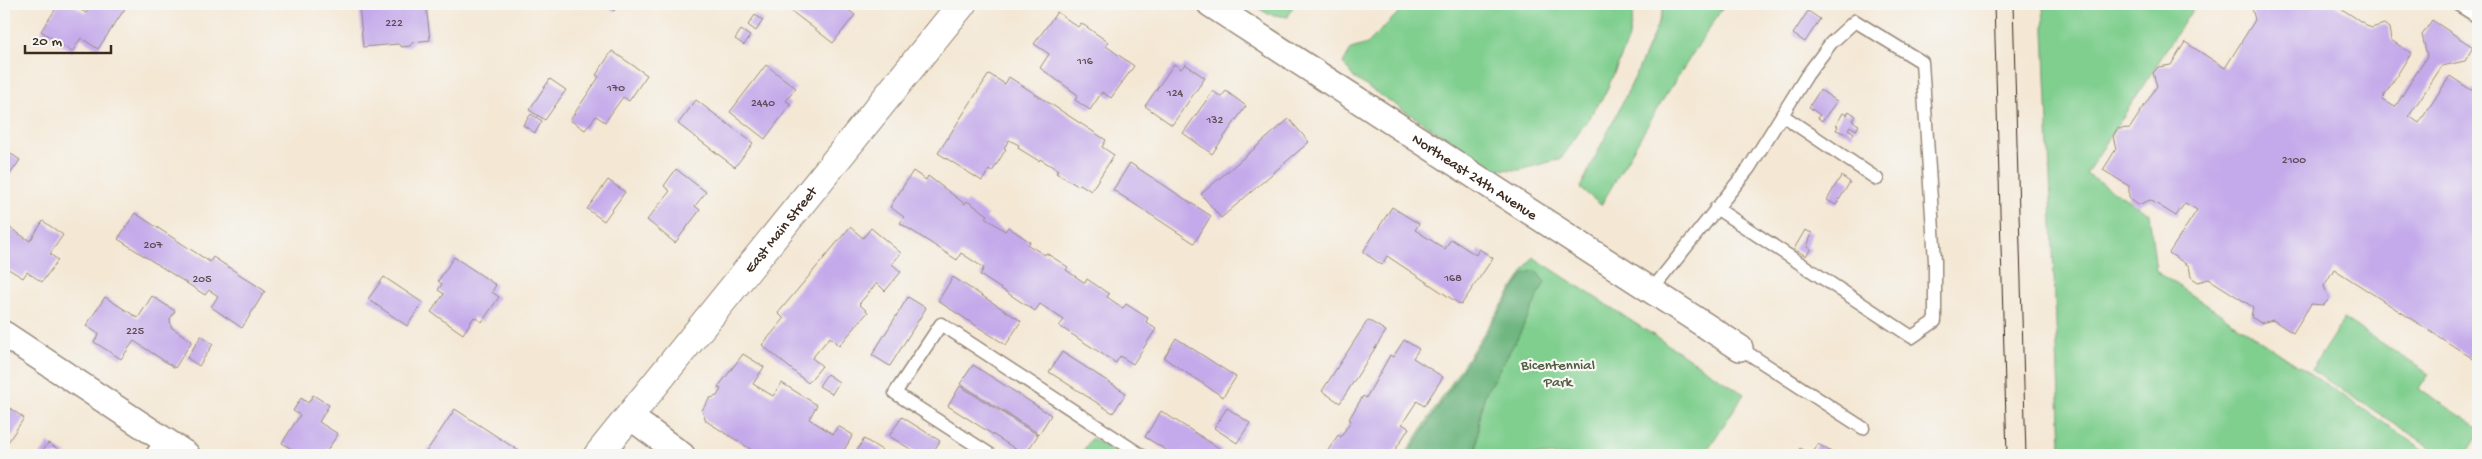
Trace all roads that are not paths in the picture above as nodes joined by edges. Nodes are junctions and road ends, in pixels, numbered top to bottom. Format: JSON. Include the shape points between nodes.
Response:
{"nodes":[{"id":1,"x":962,"y":4,"type":"edge"},
{"id":2,"x":1210,"y":4,"type":"edge"},
{"id":3,"x":2457,"y":4,"type":"edge"},
{"id":4,"x":2478,"y":17,"type":"edge"},
{"id":5,"x":1782,"y":115,"type":"junction"},
{"id":6,"x":1877,"y":179,"type":"dead end"},
{"id":7,"x":1716,"y":208,"type":"junction"},
{"id":8,"x":1651,"y":291,"type":"junction"},
{"id":9,"x":4,"y":334,"type":"edge"},
{"id":10,"x":1740,"y":348,"type":"joint"},
{"id":11,"x":629,"y":416,"type":"junction"},
{"id":12,"x":1863,"y":428,"type":"dead end"},
{"id":13,"x":157,"y":447,"type":"edge"},
{"id":14,"x":187,"y":455,"type":"edge"},
{"id":15,"x":598,"y":455,"type":"edge"},
{"id":16,"x":682,"y":455,"type":"edge"},
{"id":17,"x":991,"y":455,"type":"edge"},
{"id":18,"x":1141,"y":455,"type":"edge"}],
"edges":[{"from":1,"to":11,"type":"main road","name":"East Main Street"},
{"from":2,"to":8,"type":"street","name":"Northeast 24th Avenue"},
{"from":3,"to":4,"type":"lane"},
{"from":5,"to":6,"type":"lane"},
{"from":5,"to":7,"type":"lane","via":[[1749,168]]},
{"from":5,"to":7,"type":"lane","via":[[1831,43],[1855,21],[1922,62],[1934,261],[1934,321],[1912,337]]},
{"from":7,"to":8,"type":"lane"},
{"from":8,"to":10,"type":"street","name":"Northeast 24th Avenue"},
{"from":9,"to":13,"type":"street"},
{"from":10,"to":12,"type":"lane"},
{"from":11,"to":15,"type":"main road","name":"East Main Street"},
{"from":11,"to":16,"type":"street"},
{"from":13,"to":14,"type":"street"},
{"from":17,"to":18,"type":"lane","via":[[896,393],[941,324]]}]}
